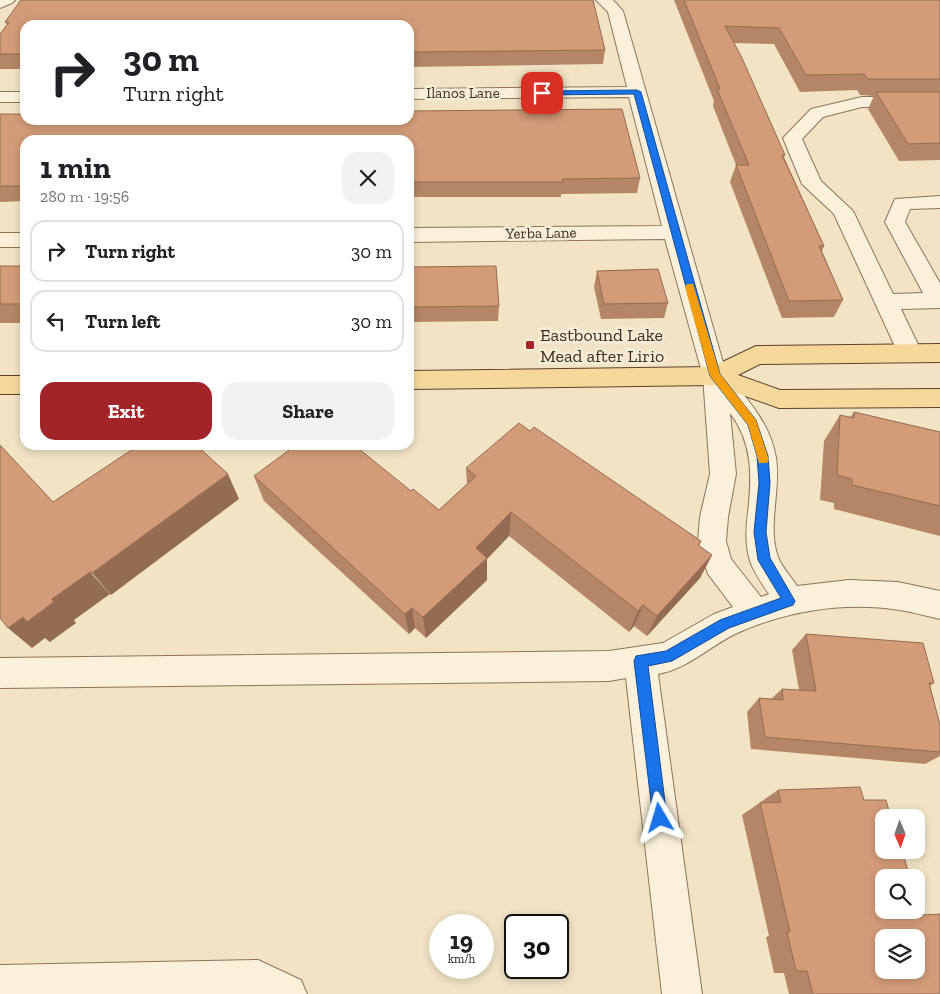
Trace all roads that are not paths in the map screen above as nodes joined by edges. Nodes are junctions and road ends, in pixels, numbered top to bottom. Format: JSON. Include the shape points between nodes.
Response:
{"nodes":[{"id":1,"x":604,"y":0,"type":"edge"},
{"id":2,"x":637,"y":92,"type":"junction"},
{"id":3,"x":414,"y":94,"type":"edge"},
{"id":4,"x":0,"y":97,"type":"edge"},
{"id":5,"x":20,"y":97,"type":"edge"},
{"id":6,"x":940,"y":102,"type":"edge"},
{"id":7,"x":940,"y":202,"type":"edge"},
{"id":8,"x":674,"y":232,"type":"junction"},
{"id":9,"x":414,"y":235,"type":"edge"},
{"id":10,"x":0,"y":240,"type":"edge"},
{"id":11,"x":20,"y":240,"type":"edge"},
{"id":12,"x":939,"y":300,"type":"edge"},
{"id":13,"x":886,"y":302,"type":"junction"},
{"id":14,"x":910,"y":353,"type":"junction"},
{"id":15,"x":940,"y":353,"type":"edge"},
{"id":16,"x":715,"y":376,"type":"junction"},
{"id":17,"x":414,"y":380,"type":"edge"},
{"id":18,"x":20,"y":385,"type":"edge"},
{"id":19,"x":0,"y":386,"type":"edge"},
{"id":20,"x":940,"y":398,"type":"edge"},
{"id":21,"x":723,"y":474,"type":"junction"},
{"id":22,"x":765,"y":483,"type":"junction"},
{"id":23,"x":789,"y":601,"type":"junction"},
{"id":24,"x":940,"y":605,"type":"edge"},
{"id":25,"x":755,"y":613,"type":"junction"},
{"id":26,"x":640,"y":661,"type":"junction"},
{"id":27,"x":0,"y":674,"type":"edge"},
{"id":28,"x":0,"y":985,"type":"edge"},
{"id":29,"x":287,"y":994,"type":"edge"},
{"id":30,"x":682,"y":994,"type":"edge"}],
"edges":[{"from":1,"to":2,"type":"street","via":[[616,11]]},
{"from":2,"to":3,"type":"street","name":"Ilanos Lane"},
{"from":2,"to":8,"type":"street"},
{"from":4,"to":5,"type":"street"},
{"from":6,"to":13,"type":"street","via":[[862,102],[817,112],[792,138],[812,184],[843,211]]},
{"from":7,"to":12,"type":"street","via":[[902,203],[895,222]]},
{"from":8,"to":9,"type":"street","name":"Yerba Lane"},
{"from":8,"to":16,"type":"street"},
{"from":10,"to":11,"type":"street"},
{"from":12,"to":13,"type":"street"},
{"from":13,"to":14,"type":"street"},
{"from":14,"to":15,"type":"main road"},
{"from":14,"to":16,"type":"main road","via":[[756,355]]},
{"from":16,"to":17,"type":"main road"},
{"from":16,"to":20,"type":"main road","via":[[779,399]]},
{"from":16,"to":21,"type":"street"},
{"from":16,"to":22,"type":"street","via":[[752,423],[763,456]]},
{"from":18,"to":19,"type":"main road"},
{"from":21,"to":22,"type":"street"},
{"from":21,"to":25,"type":"street","via":[[712,540],[718,565]]},
{"from":22,"to":23,"type":"street","via":[[760,532],[764,560]]},
{"from":23,"to":24,"type":"street","via":[[849,593],[898,596]]},
{"from":23,"to":25,"type":"street"},
{"from":25,"to":26,"type":"street","via":[[725,624],[668,657]]},
{"from":26,"to":27,"type":"street","via":[[609,666]]},
{"from":26,"to":30,"type":"street"},
{"from":28,"to":29,"type":"street","via":[[258,980]]}]}
